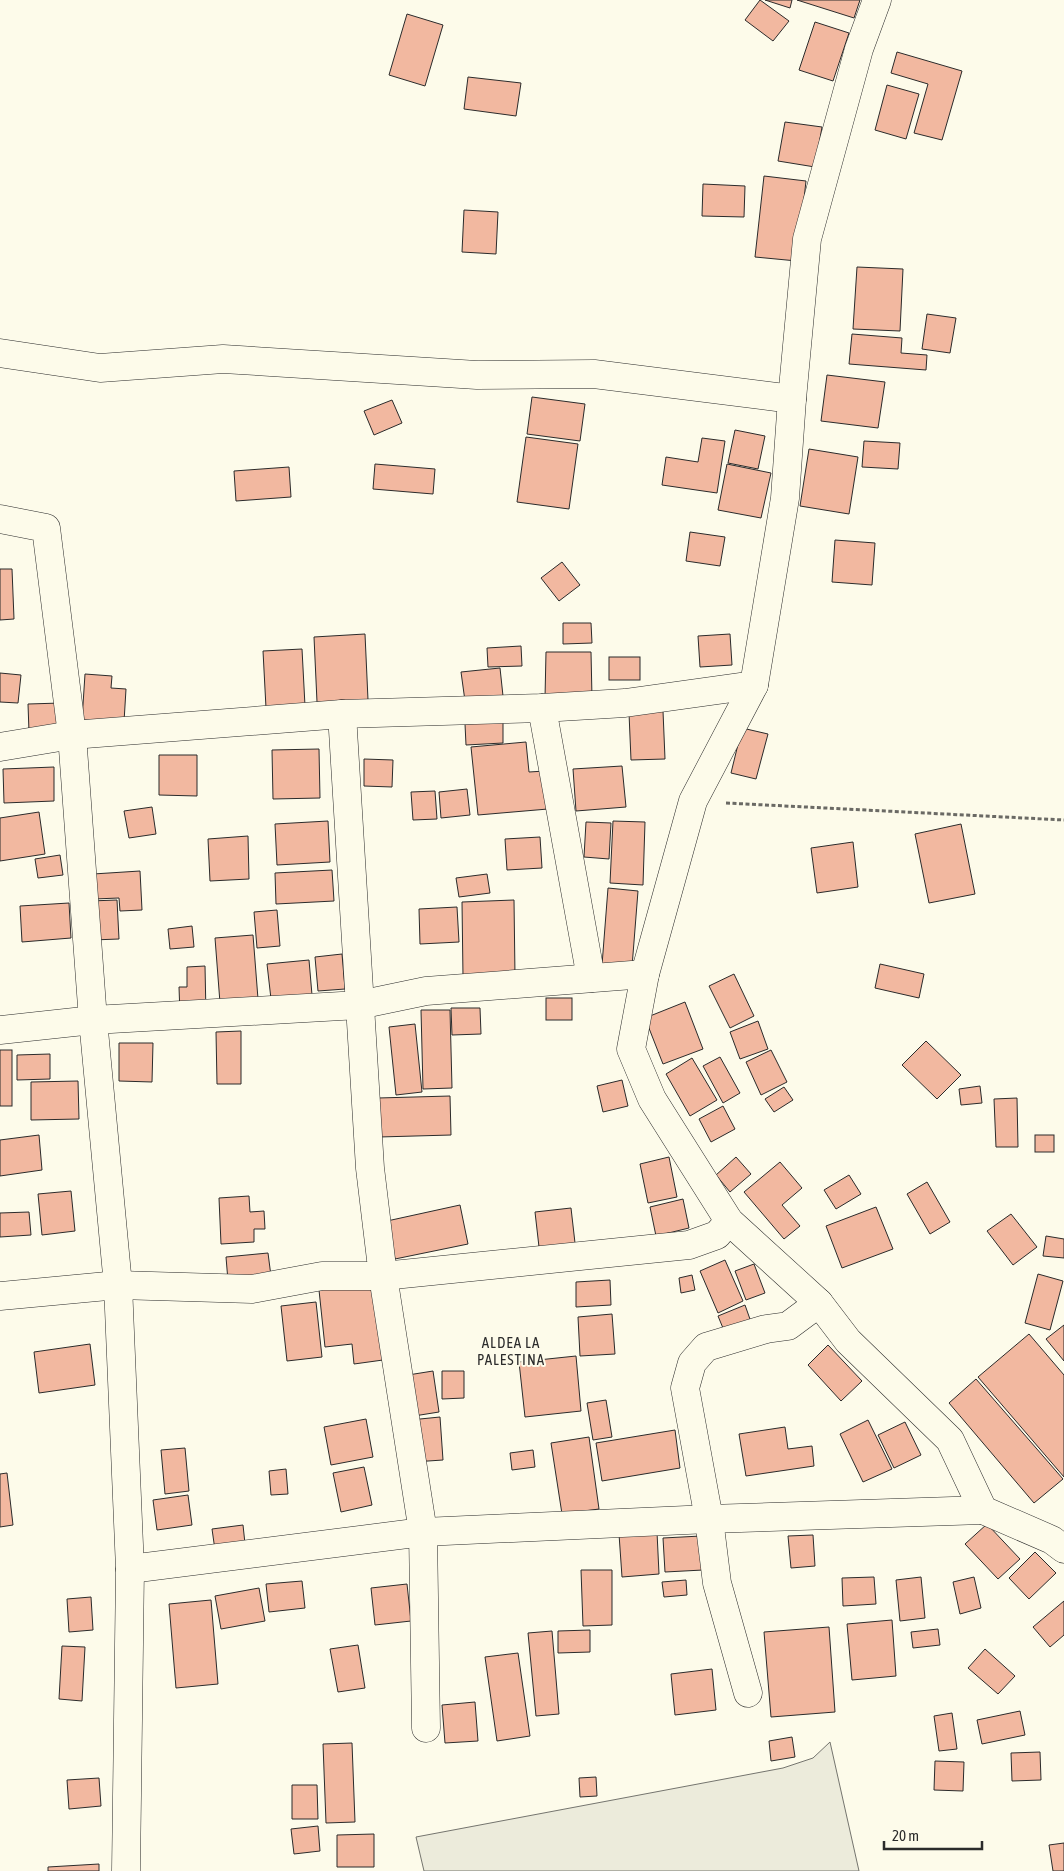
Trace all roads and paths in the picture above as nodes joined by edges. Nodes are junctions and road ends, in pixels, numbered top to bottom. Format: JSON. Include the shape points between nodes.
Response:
{"nodes":[{"id":1,"x":877,"y":0,"type":"edge"},
{"id":2,"x":0,"y":353,"type":"edge"},
{"id":3,"x":792,"y":399,"type":"junction"},
{"id":4,"x":0,"y":519,"type":"edge"},
{"id":5,"x":754,"y":685,"type":"junction"},
{"id":6,"x":542,"y":708,"type":"junction"},
{"id":7,"x":342,"y":714,"type":"junction"},
{"id":8,"x":72,"y":735,"type":"junction"},
{"id":9,"x":0,"y":747,"type":"edge"},
{"id":10,"x":693,"y":801,"type":"junction"},
{"id":11,"x":1064,"y":820,"type":"edge"},
{"id":12,"x":645,"y":974,"type":"junction"},
{"id":13,"x":591,"y":978,"type":"junction"},
{"id":14,"x":359,"y":1005,"type":"junction"},
{"id":15,"x":93,"y":1020,"type":"junction"},
{"id":16,"x":0,"y":1030,"type":"edge"},
{"id":17,"x":729,"y":1221,"type":"junction"},
{"id":18,"x":383,"y":1276,"type":"junction"},
{"id":19,"x":118,"y":1285,"type":"junction"},
{"id":20,"x":0,"y":1296,"type":"edge"},
{"id":21,"x":819,"y":1303,"type":"junction"},
{"id":22,"x":983,"y":1510,"type":"junction"},
{"id":23,"x":709,"y":1519,"type":"junction"},
{"id":24,"x":423,"y":1532,"type":"junction"},
{"id":25,"x":1064,"y":1549,"type":"edge"},
{"id":26,"x":130,"y":1569,"type":"junction"},
{"id":27,"x":748,"y":1693,"type":"dead end"},
{"id":28,"x":426,"y":1728,"type":"dead end"},
{"id":29,"x":126,"y":1871,"type":"edge"}],
"edges":[{"from":1,"to":3,"type":"street","via":[[860,49],[807,239]]},
{"from":2,"to":3,"type":"street","via":[[100,368],[223,359],[477,375],[594,374]]},
{"from":3,"to":5,"type":"street","via":[[785,498]]},
{"from":4,"to":8,"type":"street","via":[[46,528]]},
{"from":5,"to":6,"type":"street","via":[[625,703]]},
{"from":5,"to":10,"type":"street"},
{"from":6,"to":7,"type":"street"},
{"from":6,"to":13,"type":"street"},
{"from":7,"to":8,"type":"street"},
{"from":7,"to":14,"type":"street"},
{"from":8,"to":9,"type":"street"},
{"from":8,"to":15,"type":"street"},
{"from":10,"to":11,"type":"path"},
{"from":10,"to":12,"type":"street"},
{"from":12,"to":13,"type":"street"},
{"from":12,"to":17,"type":"street","via":[[631,1049],[652,1099]]},
{"from":13,"to":14,"type":"street","via":[[426,991]]},
{"from":14,"to":15,"type":"street"},
{"from":14,"to":18,"type":"street","via":[[370,1168]]},
{"from":15,"to":16,"type":"street"},
{"from":15,"to":19,"type":"street"},
{"from":17,"to":18,"type":"street","via":[[717,1235],[688,1245]]},
{"from":17,"to":21,"type":"street"},
{"from":18,"to":19,"type":"street","via":[[322,1276],[252,1289]]},
{"from":18,"to":24,"type":"street"},
{"from":19,"to":20,"type":"street"},
{"from":19,"to":26,"type":"street"},
{"from":21,"to":22,"type":"street","via":[[848,1341],[950,1440]]},
{"from":21,"to":23,"type":"street","via":[[788,1326],[766,1329],[706,1347],[692,1363],[685,1388]]},
{"from":22,"to":23,"type":"street"},
{"from":22,"to":25,"type":"street","via":[[1052,1540]]},
{"from":23,"to":24,"type":"street"},
{"from":23,"to":27,"type":"street","via":[[717,1583]]},
{"from":24,"to":26,"type":"street"},
{"from":24,"to":28,"type":"street"},
{"from":26,"to":29,"type":"street"}]}
